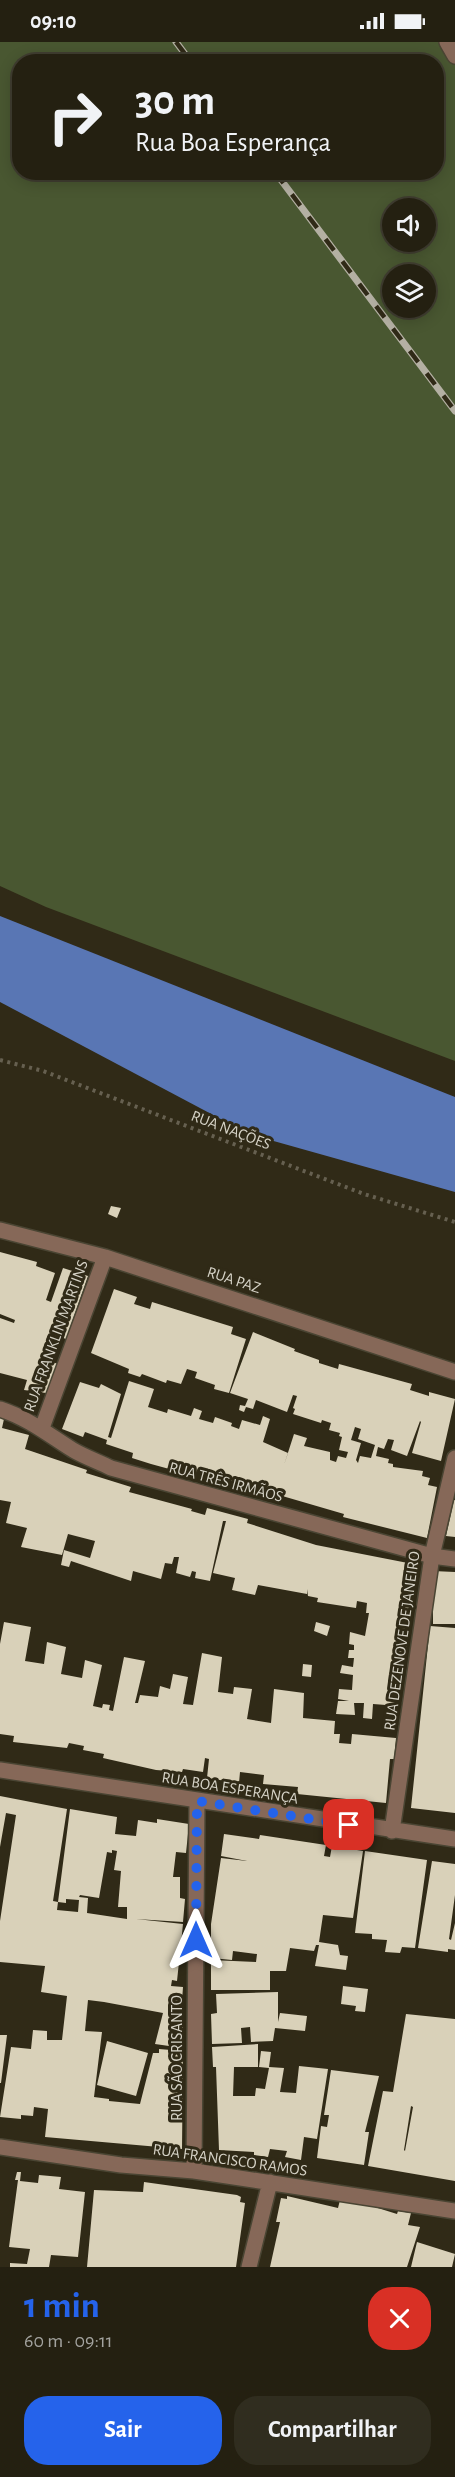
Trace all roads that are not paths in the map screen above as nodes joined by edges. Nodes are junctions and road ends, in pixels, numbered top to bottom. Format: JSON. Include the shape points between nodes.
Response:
{"nodes":[{"id":1,"x":447,"y":42,"type":"edge"},
{"id":2,"x":455,"y":56,"type":"edge"},
{"id":3,"x":0,"y":1230,"type":"edge"},
{"id":4,"x":105,"y":1257,"type":"junction"},
{"id":5,"x":455,"y":1372,"type":"edge"},
{"id":6,"x":0,"y":1410,"type":"edge"},
{"id":7,"x":42,"y":1428,"type":"junction"},
{"id":8,"x":455,"y":1458,"type":"edge"},
{"id":9,"x":432,"y":1556,"type":"junction"},
{"id":10,"x":455,"y":1559,"type":"edge"},
{"id":11,"x":0,"y":1770,"type":"edge"},
{"id":12,"x":197,"y":1801,"type":"junction"},
{"id":13,"x":392,"y":1831,"type":"junction"},
{"id":14,"x":455,"y":1839,"type":"edge"},
{"id":15,"x":0,"y":2148,"type":"edge"},
{"id":16,"x":194,"y":2171,"type":"junction"},
{"id":17,"x":270,"y":2182,"type":"junction"},
{"id":18,"x":455,"y":2211,"type":"edge"},
{"id":19,"x":249,"y":2267,"type":"edge"}],
"edges":[{"from":1,"to":2,"type":"street"},
{"from":3,"to":4,"type":"street","name":"RUA PAZ"},
{"from":4,"to":5,"type":"street","name":"RUA PAZ"},
{"from":4,"to":7,"type":"street","name":"RUA FRANKLIN MARTINS"},
{"from":6,"to":7,"type":"street","name":"RUA TRÊS IRMÃOS"},
{"from":7,"to":9,"type":"street","name":"RUA TRÊS IRMÃOS","via":[[111,1468]]},
{"from":8,"to":9,"type":"street","name":"RUA DEZENOVE DE JANEIRO"},
{"from":9,"to":10,"type":"street","name":"RUA TRÊS IRMÃOS"},
{"from":9,"to":13,"type":"street","name":"RUA DEZENOVE DE JANEIRO"},
{"from":11,"to":12,"type":"street","name":"RUA BOA ESPERANÇA"},
{"from":12,"to":13,"type":"street","name":"RUA BOA ESPERANÇA"},
{"from":12,"to":16,"type":"street","name":"RUA SÃO CRISANTO"},
{"from":13,"to":14,"type":"street","name":"RUA BOA ESPERANÇA"},
{"from":15,"to":16,"type":"street","name":"RUA FRANCISCO RAMOS"},
{"from":16,"to":17,"type":"street","name":"RUA FRANCISCO RAMOS"},
{"from":17,"to":18,"type":"street","name":"RUA FRANCISCO RAMOS"},
{"from":17,"to":19,"type":"street"}]}
